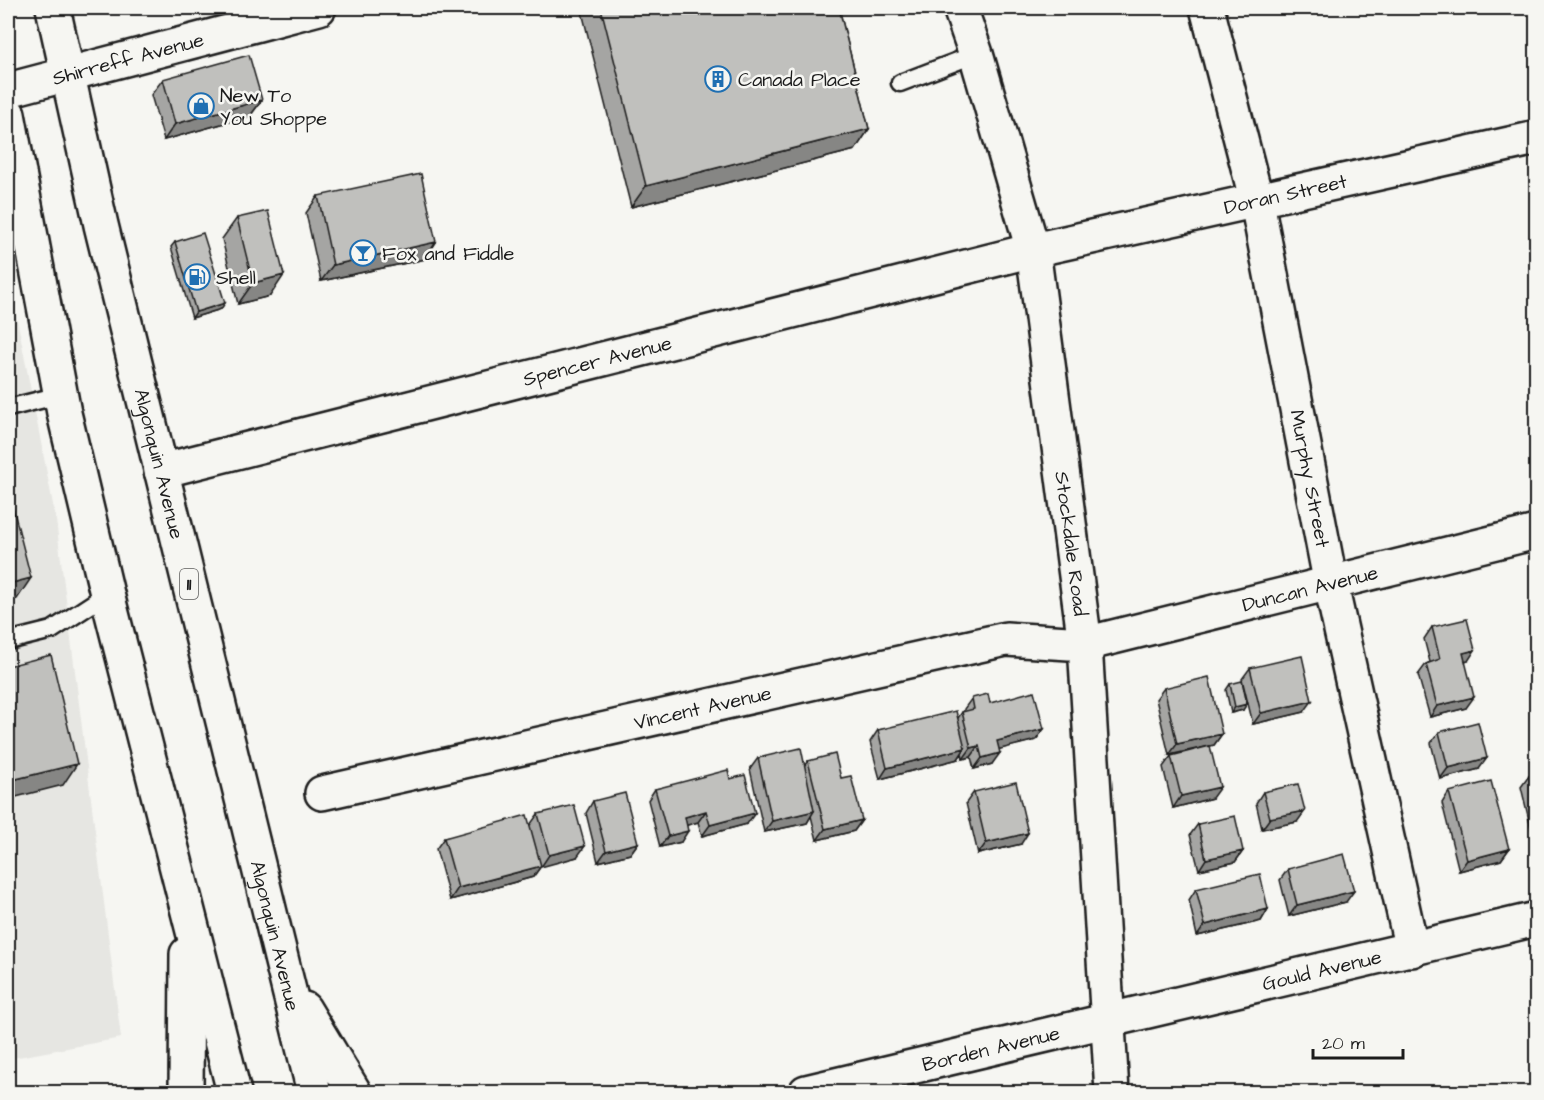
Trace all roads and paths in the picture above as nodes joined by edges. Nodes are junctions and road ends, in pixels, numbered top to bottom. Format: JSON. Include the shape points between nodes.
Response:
{"nodes":[{"id":1,"x":53,"y":8,"type":"edge"},
{"id":2,"x":319,"y":8,"type":"edge"},
{"id":3,"x":960,"y":8,"type":"edge"},
{"id":4,"x":1207,"y":8,"type":"edge"},
{"id":5,"x":976,"y":54,"type":"junction"},
{"id":6,"x":68,"y":74,"type":"junction"},
{"id":7,"x":900,"y":83,"type":"dead end"},
{"id":8,"x":8,"y":90,"type":"edge"},
{"id":9,"x":8,"y":114,"type":"edge"},
{"id":10,"x":1536,"y":138,"type":"edge"},
{"id":11,"x":1257,"y":202,"type":"junction"},
{"id":12,"x":1033,"y":250,"type":"junction"},
{"id":13,"x":60,"y":395,"type":"junction"},
{"id":14,"x":8,"y":408,"type":"edge"},
{"id":15,"x":162,"y":471,"type":"junction"},
{"id":16,"x":1536,"y":532,"type":"edge"},
{"id":17,"x":1331,"y":585,"type":"junction"},
{"id":18,"x":106,"y":594,"type":"junction"},
{"id":19,"x":8,"y":641,"type":"edge"},
{"id":20,"x":1085,"y":644,"type":"junction"},
{"id":21,"x":322,"y":793,"type":"dead end"},
{"id":22,"x":187,"y":904,"type":"junction"},
{"id":23,"x":1536,"y":919,"type":"edge"},
{"id":24,"x":1412,"y":950,"type":"junction"},
{"id":25,"x":286,"y":979,"type":"junction"},
{"id":26,"x":1108,"y":1022,"type":"junction"},
{"id":27,"x":186,"y":1092,"type":"edge"},
{"id":28,"x":234,"y":1092,"type":"edge"},
{"id":29,"x":314,"y":1092,"type":"edge"},
{"id":30,"x":354,"y":1092,"type":"edge"},
{"id":31,"x":806,"y":1092,"type":"edge"},
{"id":32,"x":1112,"y":1092,"type":"edge"}],
"edges":[{"from":1,"to":6,"type":"main road","name":"Algonquin Avenue","number":"11"},
{"from":2,"to":6,"type":"main road","name":"Shirreff Avenue"},
{"from":3,"to":5,"type":"main road","name":"Stockdale Road"},
{"from":4,"to":11,"type":"main road","name":"Murphy Street"},
{"from":5,"to":7,"type":"lane"},
{"from":5,"to":12,"type":"main road","name":"Stockdale Road"},
{"from":6,"to":8,"type":"main road","name":"Shirreff Avenue"},
{"from":6,"to":15,"type":"main road","name":"Algonquin Avenue","number":"11"},
{"from":9,"to":13,"type":"main road"},
{"from":10,"to":11,"type":"main road","name":"Doran Street"},
{"from":11,"to":12,"type":"main road","name":"Doran Street"},
{"from":11,"to":17,"type":"main road","name":"Murphy Street"},
{"from":12,"to":15,"type":"main road","name":"Spencer Avenue"},
{"from":12,"to":20,"type":"main road","name":"Stockdale Road"},
{"from":13,"to":14,"type":"lane"},
{"from":13,"to":18,"type":"main road"},
{"from":15,"to":25,"type":"main road","name":"Algonquin Avenue","number":"11"},
{"from":16,"to":17,"type":"main road","name":"Duncan Avenue"},
{"from":17,"to":20,"type":"main road","name":"Duncan Avenue"},
{"from":17,"to":24,"type":"main road","name":"Murphy Street"},
{"from":18,"to":19,"type":"lane","via":[[52,630]]},
{"from":18,"to":22,"type":"main road"},
{"from":20,"to":21,"type":"main road","name":"Vincent Avenue","via":[[1006,639]]},
{"from":20,"to":26,"type":"main road","name":"Stockdale Road"},
{"from":22,"to":27,"type":"main road"},
{"from":22,"to":28,"type":"main road"},
{"from":23,"to":24,"type":"main road","name":"Gould Avenue"},
{"from":24,"to":26,"type":"main road","name":"Gould Avenue"},
{"from":25,"to":29,"type":"main road","name":"Algonquin Avenue","number":"11"},
{"from":25,"to":30,"type":"main road"},
{"from":26,"to":31,"type":"main road","name":"Borden Avenue"},
{"from":26,"to":32,"type":"main road","name":"Stockdale Road"}]}
